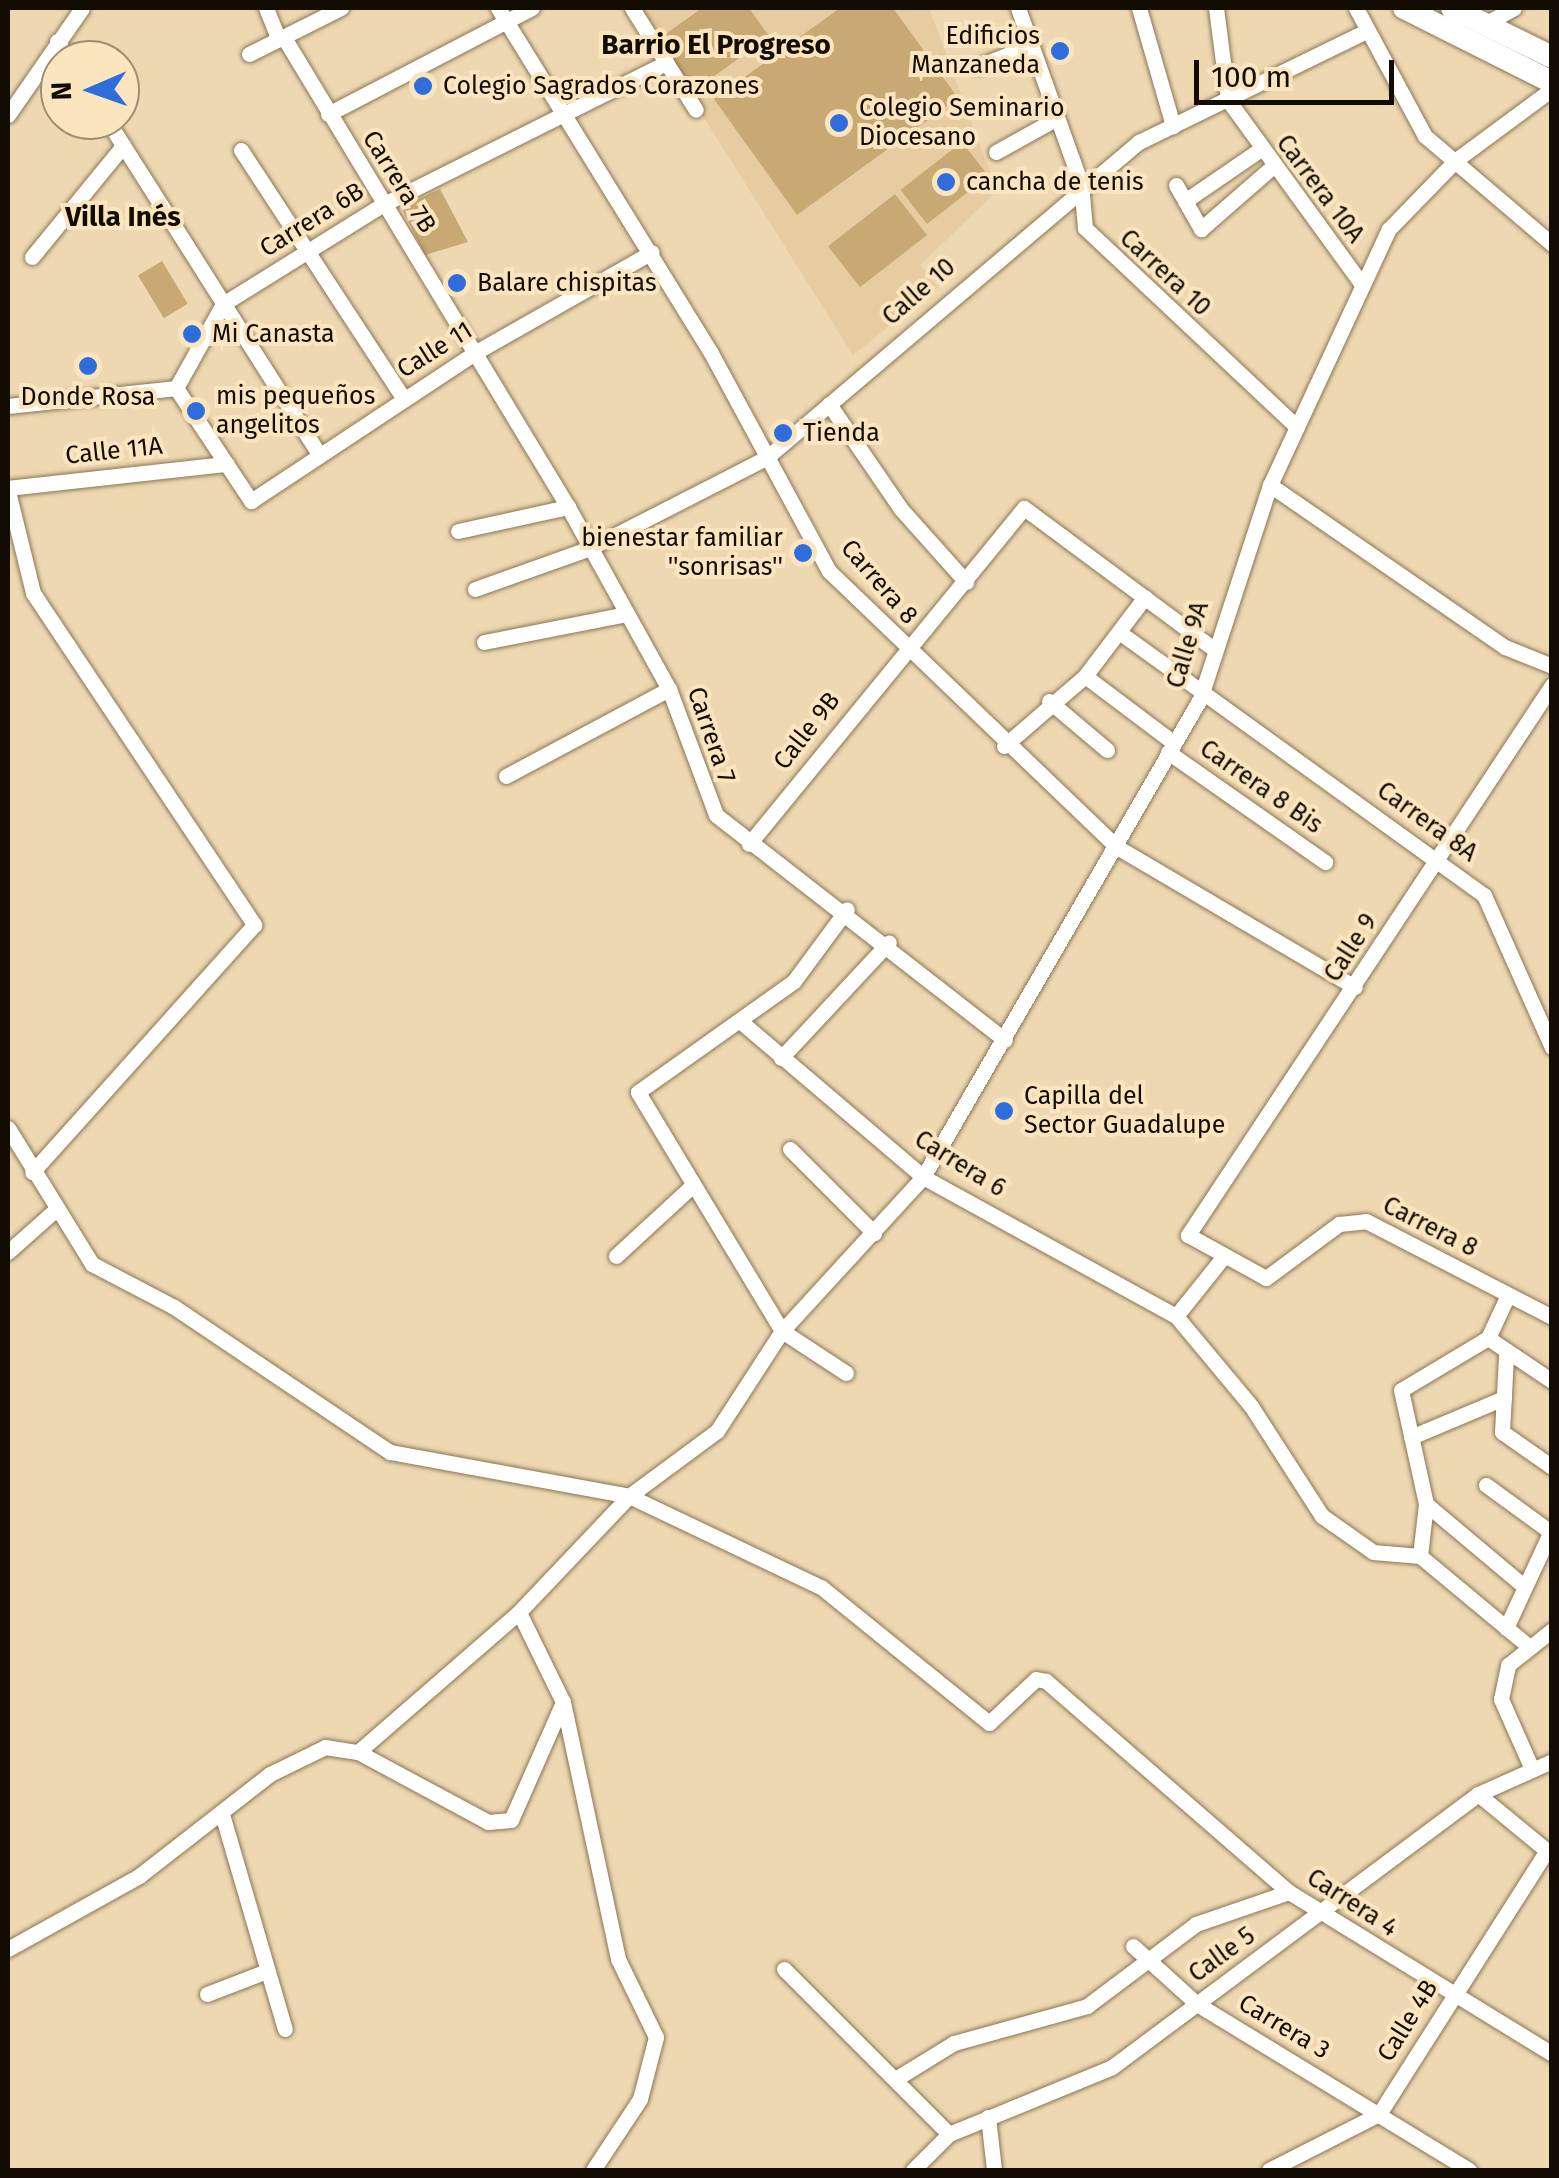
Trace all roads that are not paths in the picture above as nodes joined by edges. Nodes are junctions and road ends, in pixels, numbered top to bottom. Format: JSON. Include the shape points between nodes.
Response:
{"nodes":[{"id":1,"x":82,"y":8,"type":"edge"},
{"id":2,"x":266,"y":8,"type":"edge"},
{"id":3,"x":341,"y":8,"type":"edge"},
{"id":4,"x":532,"y":8,"type":"edge"},
{"id":5,"x":632,"y":8,"type":"edge"},
{"id":6,"x":1018,"y":8,"type":"edge"},
{"id":7,"x":1139,"y":8,"type":"edge"},
{"id":8,"x":1216,"y":8,"type":"edge"},
{"id":9,"x":1356,"y":8,"type":"edge"},
{"id":10,"x":1404,"y":8,"type":"edge"},
{"id":11,"x":1452,"y":8,"type":"edge"},
{"id":12,"x":1514,"y":8,"type":"edge"},
{"id":13,"x":323,"y":12,"type":"edge"},
{"id":14,"x":502,"y":14,"type":"edge"},
{"id":15,"x":1485,"y":24,"type":"junction"},
{"id":16,"x":1367,"y":32,"type":"junction"},
{"id":17,"x":281,"y":37,"type":"junction"},
{"id":18,"x":58,"y":40,"type":"edge"},
{"id":19,"x":1032,"y":45,"type":"junction"},
{"id":20,"x":249,"y":54,"type":"dead end"},
{"id":21,"x":1552,"y":57,"type":"edge"},
{"id":22,"x":666,"y":63,"type":"junction"},
{"id":23,"x":978,"y":66,"type":"dead end"},
{"id":24,"x":40,"y":67,"type":"edge"},
{"id":25,"x":1552,"y":85,"type":"edge"},
{"id":26,"x":1228,"y":100,"type":"junction"},
{"id":27,"x":696,"y":110,"type":"dead end"},
{"id":28,"x":328,"y":114,"type":"junction"},
{"id":29,"x":8,"y":115,"type":"edge"},
{"id":30,"x":563,"y":116,"type":"junction"},
{"id":31,"x":1057,"y":118,"type":"junction"},
{"id":32,"x":1172,"y":126,"type":"junction"},
{"id":33,"x":119,"y":140,"type":"edge"},
{"id":34,"x":123,"y":146,"type":"junction"},
{"id":35,"x":241,"y":150,"type":"dead end"},
{"id":36,"x":996,"y":152,"type":"dead end"},
{"id":37,"x":1258,"y":152,"type":"junction"},
{"id":38,"x":1456,"y":160,"type":"junction"},
{"id":39,"x":1270,"y":168,"type":"junction"},
{"id":40,"x":1082,"y":184,"type":"junction"},
{"id":41,"x":1176,"y":185,"type":"dead end"},
{"id":42,"x":1185,"y":201,"type":"junction"},
{"id":43,"x":382,"y":205,"type":"junction"},
{"id":44,"x":1552,"y":244,"type":"edge"},
{"id":45,"x":652,"y":252,"type":"junction"},
{"id":46,"x":309,"y":253,"type":"junction"},
{"id":47,"x":32,"y":257,"type":"dead end"},
{"id":48,"x":1361,"y":283,"type":"junction"},
{"id":49,"x":223,"y":304,"type":"junction"},
{"id":50,"x":476,"y":352,"type":"junction"},
{"id":51,"x":176,"y":388,"type":"junction"},
{"id":52,"x":403,"y":398,"type":"junction"},
{"id":53,"x":830,"y":404,"type":"junction"},
{"id":54,"x":8,"y":406,"type":"edge"},
{"id":55,"x":1296,"y":426,"type":"junction"},
{"id":56,"x":320,"y":455,"type":"junction"},
{"id":57,"x":766,"y":458,"type":"junction"},
{"id":58,"x":227,"y":464,"type":"junction"},
{"id":59,"x":1270,"y":485,"type":"junction"},
{"id":60,"x":8,"y":490,"type":"edge"},
{"id":61,"x":568,"y":507,"type":"junction"},
{"id":62,"x":458,"y":530,"type":"dead end"},
{"id":63,"x":590,"y":548,"type":"junction"},
{"id":64,"x":966,"y":582,"type":"junction"},
{"id":65,"x":475,"y":589,"type":"dead end"},
{"id":66,"x":1145,"y":598,"type":"junction"},
{"id":67,"x":626,"y":614,"type":"junction"},
{"id":68,"x":1119,"y":632,"type":"junction"},
{"id":69,"x":484,"y":642,"type":"dead end"},
{"id":70,"x":903,"y":648,"type":"junction"},
{"id":71,"x":1214,"y":649,"type":"junction"},
{"id":72,"x":1552,"y":666,"type":"edge"},
{"id":73,"x":1086,"y":676,"type":"junction"},
{"id":74,"x":1552,"y":685,"type":"edge"},
{"id":75,"x":670,"y":689,"type":"junction"},
{"id":76,"x":1200,"y":699,"type":"junction"},
{"id":77,"x":1049,"y":701,"type":"junction"},
{"id":78,"x":1544,"y":710,"type":"edge"},
{"id":79,"x":1004,"y":746,"type":"junction"},
{"id":80,"x":1171,"y":748,"type":"junction"},
{"id":81,"x":1107,"y":750,"type":"dead end"},
{"id":82,"x":506,"y":776,"type":"dead end"},
{"id":83,"x":750,"y":844,"type":"junction"},
{"id":84,"x":1118,"y":847,"type":"junction"},
{"id":85,"x":1439,"y":857,"type":"junction"},
{"id":86,"x":1325,"y":862,"type":"dead end"},
{"id":87,"x":847,"y":909,"type":"junction"},
{"id":88,"x":889,"y":942,"type":"junction"},
{"id":89,"x":1356,"y":987,"type":"junction"},
{"id":90,"x":740,"y":1021,"type":"junction"},
{"id":91,"x":1005,"y":1040,"type":"junction"},
{"id":92,"x":1552,"y":1048,"type":"edge"},
{"id":93,"x":781,"y":1058,"type":"junction"},
{"id":94,"x":8,"y":1128,"type":"edge"},
{"id":95,"x":790,"y":1149,"type":"dead end"},
{"id":96,"x":32,"y":1172,"type":"junction"},
{"id":97,"x":924,"y":1177,"type":"junction"},
{"id":98,"x":693,"y":1185,"type":"junction"},
{"id":99,"x":54,"y":1211,"type":"junction"},
{"id":100,"x":874,"y":1233,"type":"junction"},
{"id":101,"x":1188,"y":1234,"type":"joint"},
{"id":102,"x":8,"y":1252,"type":"edge"},
{"id":103,"x":616,"y":1256,"type":"dead end"},
{"id":104,"x":1224,"y":1256,"type":"junction"},
{"id":105,"x":1508,"y":1295,"type":"junction"},
{"id":106,"x":1176,"y":1316,"type":"junction"},
{"id":107,"x":1552,"y":1317,"type":"edge"},
{"id":108,"x":782,"y":1331,"type":"junction"},
{"id":109,"x":1488,"y":1338,"type":"junction"},
{"id":110,"x":1506,"y":1356,"type":"junction"},
{"id":111,"x":846,"y":1373,"type":"dead end"},
{"id":112,"x":1552,"y":1381,"type":"edge"},
{"id":113,"x":1504,"y":1398,"type":"junction"},
{"id":114,"x":1411,"y":1437,"type":"junction"},
{"id":115,"x":1552,"y":1467,"type":"edge"},
{"id":116,"x":1486,"y":1485,"type":"dead end"},
{"id":117,"x":629,"y":1496,"type":"junction"},
{"id":118,"x":1426,"y":1504,"type":"junction"},
{"id":119,"x":1551,"y":1532,"type":"edge"},
{"id":120,"x":1420,"y":1556,"type":"junction"},
{"id":121,"x":1525,"y":1587,"type":"junction"},
{"id":122,"x":519,"y":1612,"type":"junction"},
{"id":123,"x":1506,"y":1628,"type":"junction"},
{"id":124,"x":1552,"y":1630,"type":"edge"},
{"id":125,"x":1526,"y":1644,"type":"junction"},
{"id":126,"x":563,"y":1702,"type":"junction"},
{"id":127,"x":358,"y":1752,"type":"junction"},
{"id":128,"x":1552,"y":1761,"type":"edge"},
{"id":129,"x":1532,"y":1769,"type":"junction"},
{"id":130,"x":1478,"y":1794,"type":"junction"},
{"id":131,"x":222,"y":1814,"type":"junction"},
{"id":132,"x":1549,"y":1852,"type":"edge"},
{"id":133,"x":1288,"y":1892,"type":"junction"},
{"id":134,"x":1321,"y":1914,"type":"junction"},
{"id":135,"x":1133,"y":1946,"type":"dead end"},
{"id":136,"x":8,"y":1950,"type":"edge"},
{"id":137,"x":1152,"y":1964,"type":"junction"},
{"id":138,"x":784,"y":1969,"type":"dead end"},
{"id":139,"x":267,"y":1971,"type":"junction"},
{"id":140,"x":206,"y":1994,"type":"dead end"},
{"id":141,"x":1453,"y":1996,"type":"junction"},
{"id":142,"x":1196,"y":2004,"type":"junction"},
{"id":143,"x":286,"y":2029,"type":"dead end"},
{"id":144,"x":1552,"y":2054,"type":"edge"},
{"id":145,"x":896,"y":2078,"type":"junction"},
{"id":146,"x":1379,"y":2114,"type":"junction"},
{"id":147,"x":988,"y":2117,"type":"junction"},
{"id":148,"x":949,"y":2134,"type":"junction"},
{"id":149,"x":593,"y":2170,"type":"edge"},
{"id":150,"x":913,"y":2170,"type":"edge"},
{"id":151,"x":994,"y":2170,"type":"edge"},
{"id":152,"x":1269,"y":2170,"type":"edge"},
{"id":153,"x":1469,"y":2170,"type":"edge"}],
"edges":[{"from":1,"to":18,"type":"street"},
{"from":2,"to":17,"type":"street","name":"Carrera 7B"},
{"from":3,"to":13,"type":"street"},
{"from":4,"to":14,"type":"street"},
{"from":5,"to":22,"type":"street"},
{"from":6,"to":19,"type":"street","name":"Carrera 10"},
{"from":7,"to":32,"type":"street"},
{"from":8,"to":26,"type":"street","name":"Carrera 10A"},
{"from":9,"to":16,"type":"street"},
{"from":10,"to":25,"type":"main road"},
{"from":11,"to":15,"type":"main road"},
{"from":12,"to":15,"type":"street"},
{"from":13,"to":17,"type":"street"},
{"from":14,"to":28,"type":"street"},
{"from":14,"to":30,"type":"street","name":"Carrera 8"},
{"from":15,"to":21,"type":"main road"},
{"from":16,"to":26,"type":"street","name":"Calle 10"},
{"from":16,"to":38,"type":"street","via":[[1400,103]]},
{"from":17,"to":20,"type":"street"},
{"from":17,"to":28,"type":"street","name":"Carrera 7B"},
{"from":19,"to":23,"type":"street"},
{"from":19,"to":31,"type":"street","name":"Carrera 10"},
{"from":22,"to":27,"type":"street"},
{"from":22,"to":30,"type":"street","name":"Carrera 6B"},
{"from":24,"to":29,"type":"street"},
{"from":25,"to":38,"type":"street","name":"Calle 9A"},
{"from":26,"to":32,"type":"street","name":"Calle 10"},
{"from":26,"to":37,"type":"street","name":"Carrera 10A"},
{"from":28,"to":43,"type":"street","name":"Carrera 7B"},
{"from":30,"to":43,"type":"street","name":"Carrera 6B"},
{"from":30,"to":45,"type":"street","name":"Carrera 8"},
{"from":31,"to":36,"type":"street"},
{"from":31,"to":40,"type":"street","name":"Carrera 10"},
{"from":32,"to":40,"type":"street","name":"Calle 10"},
{"from":33,"to":34,"type":"street"},
{"from":34,"to":47,"type":"street"},
{"from":34,"to":49,"type":"street"},
{"from":35,"to":46,"type":"street"},
{"from":37,"to":39,"type":"street","name":"Carrera 10A"},
{"from":37,"to":42,"type":"street"},
{"from":38,"to":44,"type":"street"},
{"from":38,"to":48,"type":"street","name":"Calle 9A","via":[[1389,229]]},
{"from":39,"to":42,"type":"street","via":[[1201,229]]},
{"from":39,"to":48,"type":"street","name":"Carrera 10A"},
{"from":40,"to":53,"type":"street","name":"Calle 10"},
{"from":40,"to":55,"type":"street","name":"Carrera 10","via":[[1085,228],[1105,255]]},
{"from":41,"to":42,"type":"street"},
{"from":43,"to":46,"type":"street","name":"Carrera 6B"},
{"from":43,"to":50,"type":"street","name":"Carrera 7B"},
{"from":45,"to":50,"type":"street","name":"Calle 11"},
{"from":45,"to":57,"type":"street","name":"Carrera 8"},
{"from":46,"to":49,"type":"street","name":"Carrera 6B"},
{"from":46,"to":52,"type":"street"},
{"from":48,"to":55,"type":"street","name":"Calle 9A"},
{"from":49,"to":51,"type":"street"},
{"from":49,"to":56,"type":"street"},
{"from":50,"to":52,"type":"street","name":"Calle 11"},
{"from":50,"to":61,"type":"street","name":"Carrera 7"},
{"from":51,"to":54,"type":"street"},
{"from":51,"to":58,"type":"street"},
{"from":52,"to":56,"type":"street","name":"Calle 11"},
{"from":53,"to":57,"type":"street","name":"Calle 10"},
{"from":53,"to":64,"type":"street","via":[[901,509]]},
{"from":55,"to":59,"type":"street","name":"Calle 9A"},
{"from":56,"to":58,"type":"street","name":"Calle 11","via":[[251,502]]},
{"from":57,"to":63,"type":"street","name":"Calle 10"},
{"from":57,"to":70,"type":"street","name":"Carrera 8","via":[[829,571]]},
{"from":58,"to":60,"type":"street","name":"Calle 11A"},
{"from":59,"to":71,"type":"street","name":"Calle 9A"},
{"from":59,"to":72,"type":"street","via":[[1505,647]]},
{"from":60,"to":96,"type":"street","via":[[22,553],[54,627],[254,925]]},
{"from":61,"to":62,"type":"street"},
{"from":61,"to":63,"type":"street","name":"Carrera 7"},
{"from":63,"to":65,"type":"street","name":"Calle 10"},
{"from":63,"to":67,"type":"street","name":"Carrera 7"},
{"from":64,"to":66,"type":"street","name":"Calle 9B","via":[[1024,508]]},
{"from":64,"to":70,"type":"street","name":"Calle 9B"},
{"from":66,"to":68,"type":"street"},
{"from":66,"to":71,"type":"street"},
{"from":67,"to":69,"type":"street"},
{"from":67,"to":75,"type":"street","name":"Carrera 7"},
{"from":68,"to":73,"type":"street"},
{"from":68,"to":76,"type":"street","name":"Carrera 8A"},
{"from":70,"to":79,"type":"street","name":"Carrera 8"},
{"from":70,"to":83,"type":"street","name":"Calle 9B"},
{"from":71,"to":76,"type":"street","name":"Calle 9A"},
{"from":73,"to":77,"type":"street"},
{"from":73,"to":80,"type":"street","name":"Carrera 8 Bis"},
{"from":74,"to":78,"type":"street","name":"Calle 9"},
{"from":75,"to":82,"type":"street"},
{"from":75,"to":83,"type":"street","name":"Carrera 7","via":[[697,784]]},
{"from":76,"to":80,"type":"street","name":"Calle 9A"},
{"from":76,"to":85,"type":"street","name":"Carrera 8A"},
{"from":77,"to":79,"type":"street"},
{"from":77,"to":81,"type":"street"},
{"from":78,"to":85,"type":"street","name":"Calle 9"},
{"from":79,"to":84,"type":"street","name":"Carrera 8"},
{"from":80,"to":84,"type":"street","name":"Calle 9A"},
{"from":80,"to":86,"type":"street","name":"Carrera 8 Bis"},
{"from":83,"to":87,"type":"street","name":"Carrera 7"},
{"from":84,"to":89,"type":"street","name":"Carrera 8"},
{"from":84,"to":91,"type":"street","name":"Calle 9A"},
{"from":85,"to":89,"type":"street","name":"Calle 9"},
{"from":85,"to":92,"type":"street","name":"Carrera 8A","via":[[1484,896]]},
{"from":87,"to":88,"type":"street","name":"Carrera 7"},
{"from":87,"to":90,"type":"street","via":[[794,982]]},
{"from":88,"to":91,"type":"street","name":"Carrera 7"},
{"from":88,"to":93,"type":"street"},
{"from":89,"to":101,"type":"street","name":"Calle 9"},
{"from":90,"to":93,"type":"street","name":"Carrera 6"},
{"from":90,"to":98,"type":"street","via":[[638,1092]]},
{"from":91,"to":97,"type":"street","name":"Calle 9A"},
{"from":93,"to":97,"type":"street","name":"Carrera 6"},
{"from":94,"to":96,"type":"street"},
{"from":95,"to":100,"type":"street"},
{"from":96,"to":99,"type":"street"},
{"from":97,"to":100,"type":"street","name":"Calle 9A"},
{"from":97,"to":106,"type":"street","name":"Carrera 6"},
{"from":98,"to":103,"type":"street"},
{"from":98,"to":108,"type":"street"},
{"from":99,"to":102,"type":"street"},
{"from":99,"to":117,"type":"street","via":[[109,1277],[174,1306],[412,1462]]},
{"from":100,"to":108,"type":"street","name":"Calle 9A"},
{"from":101,"to":104,"type":"street","name":"Carrera 8"},
{"from":104,"to":105,"type":"street","name":"Carrera 8","via":[[1266,1278],[1339,1224],[1366,1220]]},
{"from":104,"to":106,"type":"street"},
{"from":105,"to":107,"type":"street","name":"Carrera 8"},
{"from":105,"to":109,"type":"street"},
{"from":106,"to":120,"type":"street","via":[[1251,1406],[1322,1516],[1374,1552]]},
{"from":108,"to":111,"type":"street"},
{"from":108,"to":117,"type":"street","name":"Calle 9A","via":[[716,1431]]},
{"from":109,"to":110,"type":"street"},
{"from":109,"to":114,"type":"street","via":[[1401,1394]]},
{"from":110,"to":112,"type":"street"},
{"from":110,"to":113,"type":"street"},
{"from":113,"to":114,"type":"street"},
{"from":113,"to":115,"type":"street","via":[[1502,1432]]},
{"from":114,"to":118,"type":"street"},
{"from":116,"to":119,"type":"street"},
{"from":117,"to":122,"type":"street","name":"Calle 9A"},
{"from":117,"to":133,"type":"street","name":"Carrera 4","via":[[821,1587],[989,1724],[1042,1679]]},
{"from":118,"to":120,"type":"street"},
{"from":118,"to":121,"type":"street"},
{"from":119,"to":121,"type":"street"},
{"from":120,"to":123,"type":"street"},
{"from":121,"to":123,"type":"street"},
{"from":122,"to":126,"type":"street"},
{"from":122,"to":127,"type":"street","name":"Calle 9A"},
{"from":123,"to":125,"type":"street"},
{"from":124,"to":125,"type":"street"},
{"from":125,"to":129,"type":"street","via":[[1508,1666],[1501,1700]]},
{"from":126,"to":127,"type":"street","via":[[524,1803],[496,1825]]},
{"from":126,"to":149,"type":"street","via":[[618,1959],[656,2037],[640,2099]]},
{"from":127,"to":131,"type":"street","via":[[324,1748],[270,1774]]},
{"from":128,"to":129,"type":"street","name":"Calle 5"},
{"from":129,"to":130,"type":"street","name":"Calle 5"},
{"from":130,"to":132,"type":"street"},
{"from":130,"to":134,"type":"street","name":"Calle 5"},
{"from":131,"to":136,"type":"street","via":[[140,1876]]},
{"from":131,"to":139,"type":"street"},
{"from":132,"to":141,"type":"street","name":"Calle 4B"},
{"from":133,"to":134,"type":"street","name":"Carrera 4"},
{"from":133,"to":137,"type":"street","via":[[1196,1924]]},
{"from":134,"to":141,"type":"street","name":"Carrera 4"},
{"from":134,"to":142,"type":"street","name":"Calle 5"},
{"from":135,"to":137,"type":"street","name":"Carrera 3"},
{"from":137,"to":142,"type":"street","name":"Carrera 3"},
{"from":137,"to":145,"type":"street","via":[[1086,2006],[954,2043]]},
{"from":138,"to":145,"type":"street"},
{"from":139,"to":140,"type":"street"},
{"from":139,"to":143,"type":"street"},
{"from":141,"to":144,"type":"street","name":"Carrera 4"},
{"from":141,"to":146,"type":"street","name":"Calle 4B"},
{"from":142,"to":146,"type":"street","name":"Carrera 3"},
{"from":142,"to":147,"type":"street","name":"Calle 5","via":[[1112,2067]]},
{"from":145,"to":148,"type":"street"},
{"from":146,"to":152,"type":"street"},
{"from":146,"to":153,"type":"street","name":"Carrera 3"},
{"from":147,"to":148,"type":"street","name":"Calle 5"},
{"from":147,"to":151,"type":"street"},
{"from":148,"to":150,"type":"street","name":"Calle 5"}]}
